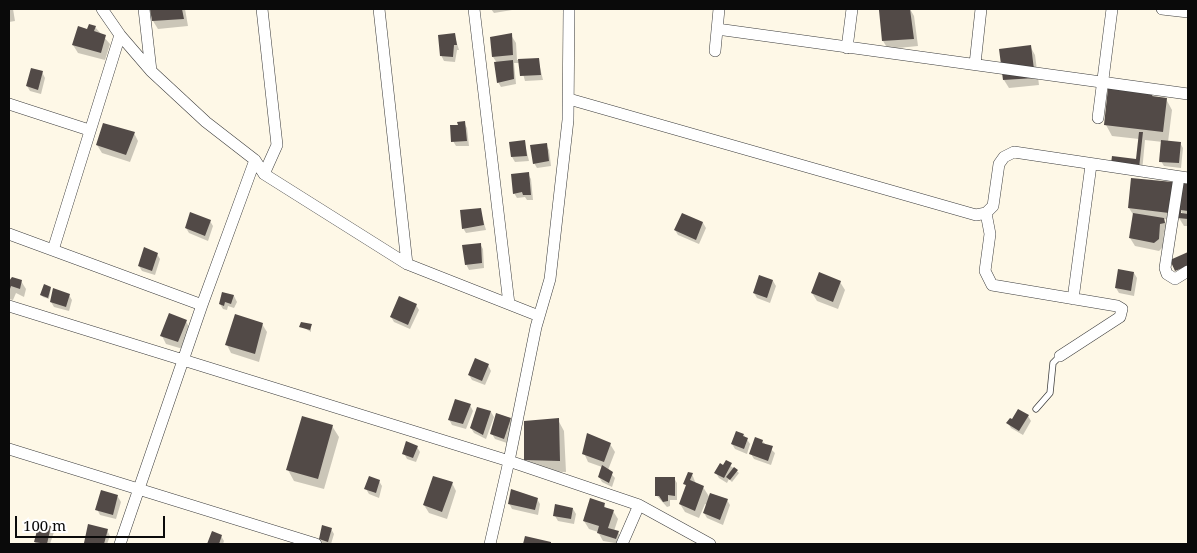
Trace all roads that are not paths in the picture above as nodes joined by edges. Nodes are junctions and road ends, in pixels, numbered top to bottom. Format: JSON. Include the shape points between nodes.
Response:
{"nodes":[{"id":1,"x":102,"y":9,"type":"edge"},
{"id":2,"x":144,"y":9,"type":"edge"},
{"id":3,"x":262,"y":9,"type":"edge"},
{"id":4,"x":379,"y":9,"type":"edge"},
{"id":5,"x":474,"y":9,"type":"edge"},
{"id":6,"x":569,"y":9,"type":"edge"},
{"id":7,"x":719,"y":9,"type":"edge"},
{"id":8,"x":852,"y":9,"type":"edge"},
{"id":9,"x":981,"y":9,"type":"edge"},
{"id":10,"x":1112,"y":9,"type":"edge"},
{"id":11,"x":1162,"y":9,"type":"edge"},
{"id":12,"x":1188,"y":12,"type":"edge"},
{"id":13,"x":717,"y":29,"type":"junction"},
{"id":14,"x":120,"y":36,"type":"junction"},
{"id":15,"x":847,"y":48,"type":"junction"},
{"id":16,"x":715,"y":51,"type":"dead end"},
{"id":17,"x":975,"y":64,"type":"junction"},
{"id":18,"x":151,"y":71,"type":"junction"},
{"id":19,"x":1102,"y":82,"type":"junction"},
{"id":20,"x":1188,"y":94,"type":"edge"},
{"id":21,"x":569,"y":99,"type":"junction"},
{"id":22,"x":9,"y":104,"type":"edge"},
{"id":23,"x":1098,"y":118,"type":"dead end"},
{"id":24,"x":89,"y":130,"type":"junction"},
{"id":25,"x":255,"y":160,"type":"junction"},
{"id":26,"x":1091,"y":164,"type":"junction"},
{"id":27,"x":264,"y":174,"type":"junction"},
{"id":28,"x":1184,"y":177,"type":"edge"},
{"id":29,"x":986,"y":213,"type":"junction"},
{"id":30,"x":9,"y":234,"type":"edge"},
{"id":31,"x":53,"y":250,"type":"junction"},
{"id":32,"x":408,"y":264,"type":"junction"},
{"id":33,"x":1188,"y":271,"type":"edge"},
{"id":34,"x":1073,"y":299,"type":"junction"},
{"id":35,"x":509,"y":304,"type":"junction"},
{"id":36,"x":202,"y":305,"type":"junction"},
{"id":37,"x":9,"y":306,"type":"edge"},
{"id":38,"x":539,"y":316,"type":"junction"},
{"id":39,"x":1060,"y":356,"type":"joint"},
{"id":40,"x":182,"y":361,"type":"junction"},
{"id":41,"x":1036,"y":409,"type":"dead end"},
{"id":42,"x":9,"y":449,"type":"edge"},
{"id":43,"x":509,"y":461,"type":"junction"},
{"id":44,"x":139,"y":488,"type":"junction"},
{"id":45,"x":639,"y":505,"type":"junction"},
{"id":46,"x":120,"y":544,"type":"edge"},
{"id":47,"x":316,"y":544,"type":"edge"},
{"id":48,"x":490,"y":544,"type":"edge"},
{"id":49,"x":622,"y":544,"type":"edge"},
{"id":50,"x":710,"y":544,"type":"edge"}],
"edges":[{"from":1,"to":14,"type":"street"},
{"from":2,"to":18,"type":"street"},
{"from":3,"to":27,"type":"street","via":[[277,145]]},
{"from":4,"to":32,"type":"street"},
{"from":5,"to":35,"type":"street"},
{"from":6,"to":21,"type":"street"},
{"from":7,"to":13,"type":"street"},
{"from":8,"to":15,"type":"street"},
{"from":9,"to":17,"type":"street"},
{"from":10,"to":19,"type":"street"},
{"from":11,"to":12,"type":"street"},
{"from":13,"to":15,"type":"street"},
{"from":13,"to":16,"type":"street"},
{"from":14,"to":18,"type":"street"},
{"from":14,"to":24,"type":"street"},
{"from":15,"to":17,"type":"street"},
{"from":17,"to":19,"type":"street"},
{"from":18,"to":25,"type":"street","via":[[206,122]]},
{"from":19,"to":20,"type":"street"},
{"from":19,"to":23,"type":"street"},
{"from":21,"to":29,"type":"street","via":[[976,215]]},
{"from":21,"to":38,"type":"street","via":[[550,279]]},
{"from":22,"to":24,"type":"street"},
{"from":24,"to":31,"type":"street"},
{"from":25,"to":27,"type":"street"},
{"from":25,"to":36,"type":"street"},
{"from":26,"to":28,"type":"street"},
{"from":26,"to":29,"type":"street","via":[[1010,153],[999,164],[994,202]]},
{"from":26,"to":34,"type":"street"},
{"from":27,"to":32,"type":"street"},
{"from":28,"to":33,"type":"street","via":[[1165,268],[1167,274],[1175,278]]},
{"from":29,"to":34,"type":"street","via":[[990,234],[985,271],[992,285]]},
{"from":30,"to":31,"type":"street"},
{"from":31,"to":36,"type":"street"},
{"from":32,"to":35,"type":"street"},
{"from":34,"to":39,"type":"street","via":[[1119,307],[1123,313]]},
{"from":35,"to":38,"type":"street"},
{"from":36,"to":40,"type":"street"},
{"from":37,"to":40,"type":"street"},
{"from":38,"to":43,"type":"street"},
{"from":39,"to":41,"type":"lane","via":[[1053,363],[1050,393]]},
{"from":40,"to":43,"type":"street"},
{"from":40,"to":44,"type":"street"},
{"from":42,"to":44,"type":"street"},
{"from":43,"to":45,"type":"street"},
{"from":43,"to":48,"type":"street"},
{"from":44,"to":46,"type":"street"},
{"from":44,"to":47,"type":"street"},
{"from":45,"to":49,"type":"street"},
{"from":45,"to":50,"type":"street"}]}
